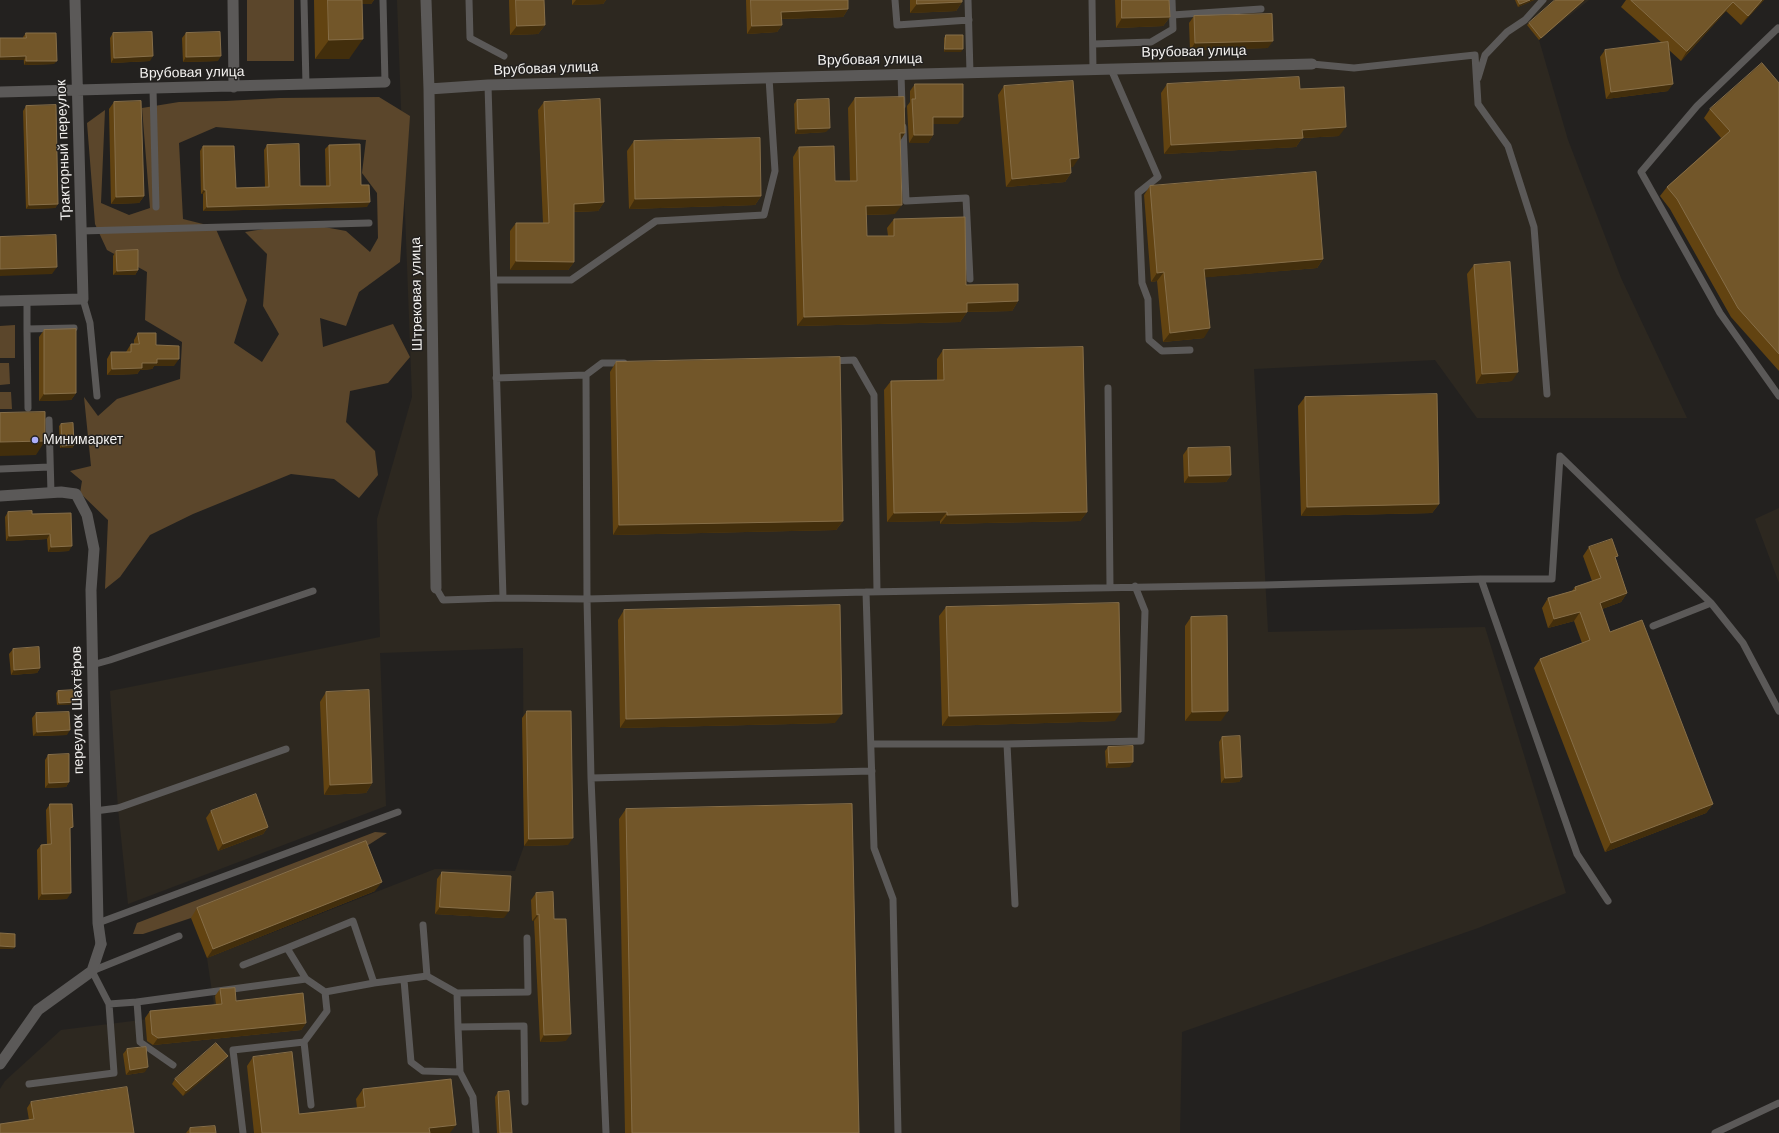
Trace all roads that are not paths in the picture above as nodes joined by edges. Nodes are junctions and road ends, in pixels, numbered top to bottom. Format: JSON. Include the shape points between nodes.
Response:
{"nodes":[{"id":1,"x":75,"y":0,"type":"edge"},
{"id":2,"x":233,"y":0,"type":"edge"},
{"id":3,"x":304,"y":0,"type":"edge"},
{"id":4,"x":383,"y":0,"type":"edge"},
{"id":5,"x":426,"y":0,"type":"edge"},
{"id":6,"x":469,"y":0,"type":"edge"},
{"id":7,"x":896,"y":0,"type":"edge"},
{"id":8,"x":968,"y":0,"type":"edge"},
{"id":9,"x":1092,"y":0,"type":"edge"},
{"id":10,"x":1172,"y":0,"type":"edge"},
{"id":11,"x":1543,"y":0,"type":"edge"},
{"id":12,"x":1261,"y":9,"type":"dead end"},
{"id":13,"x":1172,"y":15,"type":"junction"},
{"id":14,"x":969,"y":20,"type":"junction"},
{"id":15,"x":1779,"y":28,"type":"edge"},
{"id":16,"x":1094,"y":44,"type":"junction"},
{"id":17,"x":504,"y":56,"type":"dead end"},
{"id":18,"x":1312,"y":64,"type":"joint"},
{"id":19,"x":1112,"y":69,"type":"junction"},
{"id":20,"x":1093,"y":70,"type":"junction"},
{"id":21,"x":970,"y":73,"type":"junction"},
{"id":22,"x":901,"y":74,"type":"junction"},
{"id":23,"x":769,"y":78,"type":"junction"},
{"id":24,"x":385,"y":82,"type":"joint"},
{"id":25,"x":1477,"y":84,"type":"junction"},
{"id":26,"x":306,"y":85,"type":"junction"},
{"id":27,"x":488,"y":85,"type":"junction"},
{"id":28,"x":234,"y":87,"type":"junction"},
{"id":29,"x":429,"y":89,"type":"junction"},
{"id":30,"x":77,"y":90,"type":"junction"},
{"id":31,"x":153,"y":90,"type":"junction"},
{"id":32,"x":0,"y":92,"type":"edge"},
{"id":33,"x":902,"y":114,"type":"edge"},
{"id":34,"x":903,"y":122,"type":"edge"},
{"id":35,"x":156,"y":207,"type":"dead end"},
{"id":36,"x":369,"y":223,"type":"dead end"},
{"id":37,"x":81,"y":231,"type":"junction"},
{"id":38,"x":970,"y":279,"type":"dead end"},
{"id":39,"x":494,"y":280,"type":"junction"},
{"id":40,"x":27,"y":300,"type":"junction"},
{"id":41,"x":83,"y":300,"type":"junction"},
{"id":42,"x":0,"y":301,"type":"edge"},
{"id":43,"x":74,"y":328,"type":"edge"},
{"id":44,"x":27,"y":329,"type":"junction"},
{"id":45,"x":1190,"y":350,"type":"dead end"},
{"id":46,"x":822,"y":361,"type":"edge"},
{"id":47,"x":634,"y":363,"type":"edge"},
{"id":48,"x":586,"y":375,"type":"junction"},
{"id":49,"x":496,"y":378,"type":"junction"},
{"id":50,"x":1108,"y":388,"type":"dead end"},
{"id":51,"x":1546,"y":394,"type":"dead end"},
{"id":52,"x":97,"y":396,"type":"dead end"},
{"id":53,"x":1779,"y":396,"type":"edge"},
{"id":54,"x":28,"y":408,"type":"dead end"},
{"id":55,"x":49,"y":420,"type":"dead end"},
{"id":56,"x":50,"y":467,"type":"junction"},
{"id":57,"x":0,"y":469,"type":"edge"},
{"id":58,"x":56,"y":492,"type":"junction"},
{"id":59,"x":0,"y":496,"type":"edge"},
{"id":60,"x":1482,"y":578,"type":"junction"},
{"id":61,"x":1135,"y":586,"type":"junction"},
{"id":62,"x":1110,"y":587,"type":"junction"},
{"id":63,"x":436,"y":588,"type":"joint"},
{"id":64,"x":313,"y":591,"type":"dead end"},
{"id":65,"x":866,"y":592,"type":"junction"},
{"id":66,"x":877,"y":592,"type":"junction"},
{"id":67,"x":503,"y":598,"type":"junction"},
{"id":68,"x":587,"y":599,"type":"junction"},
{"id":69,"x":1711,"y":603,"type":"junction"},
{"id":70,"x":1653,"y":626,"type":"dead end"},
{"id":71,"x":92,"y":665,"type":"junction"},
{"id":72,"x":1779,"y":711,"type":"edge"},
{"id":73,"x":871,"y":744,"type":"junction"},
{"id":74,"x":1007,"y":744,"type":"junction"},
{"id":75,"x":286,"y":749,"type":"dead end"},
{"id":76,"x":872,"y":771,"type":"junction"},
{"id":77,"x":591,"y":778,"type":"junction"},
{"id":78,"x":95,"y":811,"type":"junction"},
{"id":79,"x":398,"y":812,"type":"dead end"},
{"id":80,"x":1608,"y":901,"type":"dead end"},
{"id":81,"x":1015,"y":904,"type":"dead end"},
{"id":82,"x":98,"y":923,"type":"junction"},
{"id":83,"x":423,"y":925,"type":"dead end"},
{"id":84,"x":179,"y":936,"type":"dead end"},
{"id":85,"x":527,"y":938,"type":"dead end"},
{"id":86,"x":287,"y":948,"type":"junction"},
{"id":87,"x":243,"y":965,"type":"dead end"},
{"id":88,"x":92,"y":971,"type":"junction"},
{"id":89,"x":427,"y":976,"type":"junction"},
{"id":90,"x":306,"y":979,"type":"junction"},
{"id":91,"x":404,"y":980,"type":"junction"},
{"id":92,"x":374,"y":983,"type":"junction"},
{"id":93,"x":325,"y":992,"type":"junction"},
{"id":94,"x":457,"y":993,"type":"junction"},
{"id":95,"x":137,"y":1002,"type":"junction"},
{"id":96,"x":109,"y":1004,"type":"junction"},
{"id":97,"x":458,"y":1027,"type":"junction"},
{"id":98,"x":304,"y":1042,"type":"junction"},
{"id":99,"x":0,"y":1064,"type":"edge"},
{"id":100,"x":173,"y":1065,"type":"dead end"},
{"id":101,"x":460,"y":1072,"type":"junction"},
{"id":102,"x":29,"y":1084,"type":"dead end"},
{"id":103,"x":525,"y":1102,"type":"dead end"},
{"id":104,"x":1779,"y":1103,"type":"edge"},
{"id":105,"x":311,"y":1105,"type":"dead end"},
{"id":106,"x":243,"y":1133,"type":"edge"},
{"id":107,"x":476,"y":1133,"type":"edge"},
{"id":108,"x":606,"y":1133,"type":"edge"},
{"id":109,"x":898,"y":1133,"type":"edge"},
{"id":110,"x":1715,"y":1133,"type":"edge"}],
"edges":[{"from":1,"to":30,"type":"street","name":"Тракторный переулок"},
{"from":2,"to":28,"type":"street"},
{"from":3,"to":26,"type":"lane"},
{"from":4,"to":24,"type":"lane"},
{"from":5,"to":29,"type":"street","name":"Штрековая улица"},
{"from":6,"to":17,"type":"lane","via":[[470,38]]},
{"from":7,"to":14,"type":"lane","via":[[897,25]]},
{"from":8,"to":14,"type":"lane"},
{"from":9,"to":16,"type":"lane"},
{"from":10,"to":13,"type":"lane"},
{"from":11,"to":25,"type":"lane","via":[[1525,20],[1507,32],[1485,55]]},
{"from":12,"to":13,"type":"lane"},
{"from":13,"to":16,"type":"lane","via":[[1173,29],[1151,42]]},
{"from":14,"to":21,"type":"lane"},
{"from":15,"to":53,"type":"lane","via":[[1697,106],[1641,172],[1720,313]]},
{"from":16,"to":20,"type":"lane"},
{"from":18,"to":19,"type":"street","name":"Врубовая улица"},
{"from":18,"to":25,"type":"lane","via":[[1354,68],[1475,55]]},
{"from":19,"to":20,"type":"street","name":"Врубовая улица"},
{"from":19,"to":45,"type":"lane","via":[[1158,177],[1138,194],[1142,282],[1148,299],[1148,340],[1162,351]]},
{"from":20,"to":21,"type":"street","name":"Врубовая улица"},
{"from":21,"to":22,"type":"street","name":"Врубовая улица"},
{"from":22,"to":23,"type":"street","name":"Врубовая улица"},
{"from":22,"to":33,"type":"lane"},
{"from":23,"to":27,"type":"street","name":"Врубовая улица"},
{"from":23,"to":39,"type":"lane","via":[[774,171],[764,215],[656,221],[571,280]]},
{"from":24,"to":26,"type":"street","name":"Врубовая улица"},
{"from":25,"to":51,"type":"lane","via":[[1478,104],[1508,146],[1534,227]]},
{"from":26,"to":28,"type":"street","name":"Врубовая улица"},
{"from":27,"to":29,"type":"street","name":"Врубовая улица"},
{"from":27,"to":39,"type":"lane"},
{"from":28,"to":31,"type":"street","name":"Врубовая улица"},
{"from":29,"to":63,"type":"street","name":"Штрековая улица"},
{"from":30,"to":31,"type":"street","name":"Врубовая улица"},
{"from":30,"to":32,"type":"street","name":"Врубовая улица"},
{"from":30,"to":37,"type":"street","name":"Тракторный переулок"},
{"from":31,"to":35,"type":"lane"},
{"from":34,"to":38,"type":"lane","via":[[906,201],[966,198]]},
{"from":36,"to":37,"type":"lane"},
{"from":37,"to":41,"type":"street","name":"Тракторный переулок"},
{"from":39,"to":49,"type":"lane"},
{"from":40,"to":41,"type":"street"},
{"from":40,"to":42,"type":"street"},
{"from":40,"to":44,"type":"lane"},
{"from":41,"to":52,"type":"lane","via":[[90,323]]},
{"from":43,"to":44,"type":"lane"},
{"from":44,"to":54,"type":"lane"},
{"from":46,"to":66,"type":"lane","via":[[854,360],[874,395]]},
{"from":47,"to":48,"type":"lane","via":[[602,363]]},
{"from":48,"to":49,"type":"lane"},
{"from":48,"to":68,"type":"lane"},
{"from":49,"to":67,"type":"lane"},
{"from":50,"to":62,"type":"lane"},
{"from":55,"to":56,"type":"lane"},
{"from":56,"to":57,"type":"lane"},
{"from":56,"to":58,"type":"lane"},
{"from":58,"to":59,"type":"street"},
{"from":58,"to":71,"type":"street","name":"переулок Шахтёров","via":[[76,494],[87,515],[94,549],[91,590]]},
{"from":60,"to":61,"type":"lane"},
{"from":60,"to":69,"type":"lane","via":[[1552,579],[1560,456]]},
{"from":60,"to":80,"type":"lane","via":[[1577,854]]},
{"from":61,"to":62,"type":"lane"},
{"from":61,"to":74,"type":"lane","via":[[1145,611],[1141,741]]},
{"from":62,"to":66,"type":"lane"},
{"from":63,"to":67,"type":"lane","via":[[443,600]]},
{"from":64,"to":71,"type":"lane"},
{"from":65,"to":66,"type":"lane"},
{"from":65,"to":68,"type":"lane"},
{"from":65,"to":73,"type":"lane"},
{"from":67,"to":68,"type":"lane"},
{"from":68,"to":77,"type":"lane"},
{"from":69,"to":70,"type":"lane"},
{"from":69,"to":72,"type":"lane","via":[[1743,643]]},
{"from":71,"to":78,"type":"street","name":"переулок Шахтёров"},
{"from":73,"to":74,"type":"lane"},
{"from":73,"to":76,"type":"lane"},
{"from":74,"to":81,"type":"lane"},
{"from":75,"to":78,"type":"lane","via":[[118,808]]},
{"from":76,"to":77,"type":"lane"},
{"from":76,"to":109,"type":"lane","via":[[874,848],[893,899]]},
{"from":77,"to":108,"type":"lane"},
{"from":78,"to":82,"type":"street","name":"переулок Шахтёров"},
{"from":79,"to":82,"type":"lane"},
{"from":82,"to":88,"type":"street","name":"переулок Шахтёров","via":[[102,944]]},
{"from":83,"to":89,"type":"lane"},
{"from":84,"to":88,"type":"lane"},
{"from":85,"to":94,"type":"lane","via":[[528,992]]},
{"from":86,"to":87,"type":"lane"},
{"from":86,"to":90,"type":"lane"},
{"from":86,"to":92,"type":"lane","via":[[353,921]]},
{"from":88,"to":96,"type":"lane"},
{"from":88,"to":99,"type":"street","via":[[38,1010]]},
{"from":89,"to":91,"type":"lane"},
{"from":89,"to":94,"type":"lane"},
{"from":90,"to":93,"type":"lane"},
{"from":90,"to":95,"type":"lane"},
{"from":91,"to":92,"type":"lane"},
{"from":91,"to":101,"type":"lane","via":[[411,1062],[423,1071]]},
{"from":92,"to":93,"type":"lane"},
{"from":93,"to":98,"type":"lane","via":[[327,1011]]},
{"from":94,"to":97,"type":"lane"},
{"from":95,"to":96,"type":"lane"},
{"from":95,"to":100,"type":"lane","via":[[140,1042]]},
{"from":96,"to":102,"type":"lane","via":[[114,1073]]},
{"from":97,"to":101,"type":"lane"},
{"from":97,"to":103,"type":"lane","via":[[524,1026]]},
{"from":98,"to":105,"type":"lane"},
{"from":98,"to":106,"type":"lane","via":[[233,1050]]},
{"from":101,"to":107,"type":"lane","via":[[473,1097]]},
{"from":104,"to":110,"type":"lane"}]}
